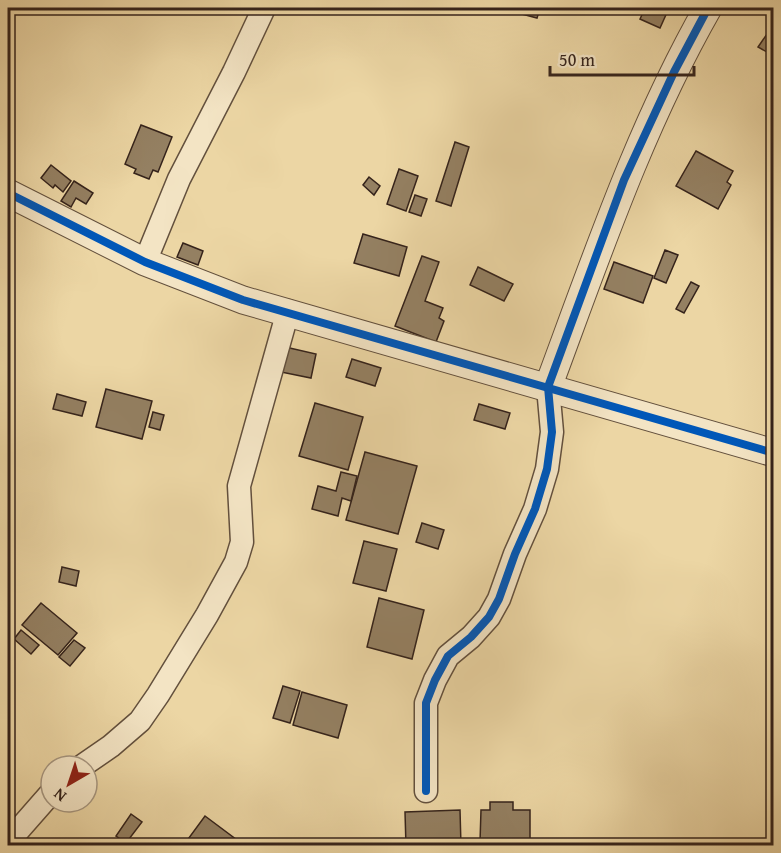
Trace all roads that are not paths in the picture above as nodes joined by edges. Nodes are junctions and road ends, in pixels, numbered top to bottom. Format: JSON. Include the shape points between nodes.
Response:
{"nodes":[{"id":1,"x":264,"y":8,"type":"edge"},
{"id":2,"x":708,"y":8,"type":"edge"},
{"id":3,"x":8,"y":193,"type":"edge"},
{"id":4,"x":145,"y":262,"type":"junction"},
{"id":5,"x":288,"y":311,"type":"junction"},
{"id":6,"x":548,"y":387,"type":"junction"},
{"id":7,"x":774,"y":453,"type":"edge"},
{"id":8,"x":99,"y":754,"type":"edge"},
{"id":9,"x":426,"y":791,"type":"dead end"},
{"id":10,"x":39,"y":807,"type":"edge"},
{"id":11,"x":8,"y":842,"type":"edge"}],
"edges":[{"from":1,"to":4,"type":"street","via":[[179,179]]},
{"from":2,"to":6,"type":"street","via":[[624,180]]},
{"from":3,"to":4,"type":"street"},
{"from":4,"to":5,"type":"street","via":[[243,300]]},
{"from":5,"to":6,"type":"street"},
{"from":5,"to":8,"type":"street","via":[[239,486],[242,542],[236,562],[201,626],[140,721]]},
{"from":6,"to":7,"type":"street"},
{"from":6,"to":9,"type":"street","via":[[552,432],[535,509],[500,599],[489,617],[448,656],[426,704]]},
{"from":10,"to":11,"type":"street"}]}
